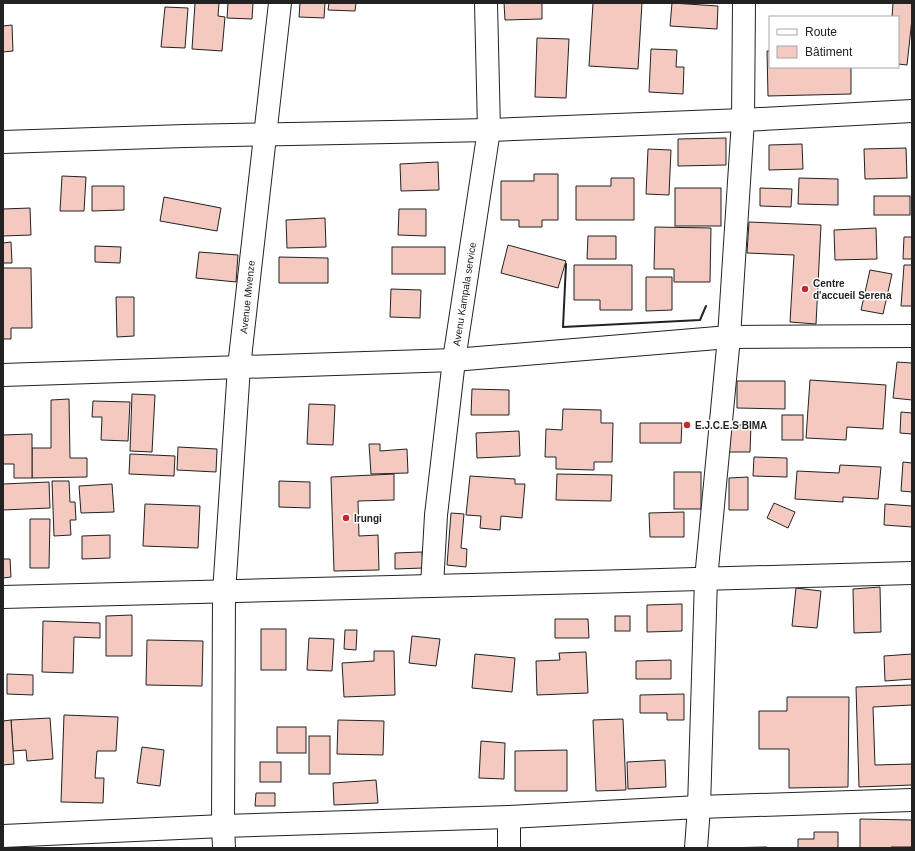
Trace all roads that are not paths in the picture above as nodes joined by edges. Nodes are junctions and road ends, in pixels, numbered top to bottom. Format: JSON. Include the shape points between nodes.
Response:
{"nodes":[{"id":1,"x":280,"y":3,"type":"edge"},
{"id":2,"x":486,"y":3,"type":"edge"},
{"id":3,"x":744,"y":3,"type":"edge"},
{"id":4,"x":912,"y":111,"type":"edge"},
{"id":5,"x":743,"y":120,"type":"junction"},
{"id":6,"x":489,"y":130,"type":"junction"},
{"id":7,"x":265,"y":134,"type":"junction"},
{"id":8,"x":3,"y":142,"type":"edge"},
{"id":9,"x":912,"y":336,"type":"edge"},
{"id":10,"x":729,"y":337,"type":"junction"},
{"id":11,"x":454,"y":360,"type":"junction"},
{"id":12,"x":239,"y":367,"type":"junction"},
{"id":13,"x":3,"y":375,"type":"edge"},
{"id":14,"x":912,"y":573,"type":"edge"},
{"id":15,"x":706,"y":578,"type":"junction"},
{"id":16,"x":432,"y":586,"type":"junction"},
{"id":17,"x":224,"y":593,"type":"junction"},
{"id":18,"x":3,"y":597,"type":"edge"},
{"id":19,"x":912,"y":800,"type":"edge"},
{"id":20,"x":699,"y":808,"type":"junction"},
{"id":21,"x":509,"y":817,"type":"junction"},
{"id":22,"x":223,"y":826,"type":"junction"},
{"id":23,"x":3,"y":836,"type":"edge"},
{"id":24,"x":224,"y":848,"type":"edge"},
{"id":25,"x":510,"y":848,"type":"edge"},
{"id":26,"x":696,"y":848,"type":"edge"}],
"edges":[{"from":1,"to":7,"type":"street","name":"Avenue Mwenze"},
{"from":2,"to":6,"type":"street","name":"Avenu Kampala service"},
{"from":3,"to":5,"type":"street"},
{"from":4,"to":5,"type":"street"},
{"from":5,"to":6,"type":"street"},
{"from":5,"to":10,"type":"street"},
{"from":6,"to":7,"type":"street"},
{"from":6,"to":11,"type":"street","name":"Avenu Kampala service"},
{"from":7,"to":8,"type":"street"},
{"from":7,"to":12,"type":"street","name":"Avenue Mwenze"},
{"from":9,"to":10,"type":"street"},
{"from":10,"to":11,"type":"street"},
{"from":10,"to":15,"type":"street"},
{"from":11,"to":12,"type":"street"},
{"from":11,"to":16,"type":"street","name":"Avenu Kampala service","via":[[436,515]]},
{"from":12,"to":13,"type":"street"},
{"from":12,"to":17,"type":"street","name":"Avenue Mwenze"},
{"from":14,"to":15,"type":"street"},
{"from":15,"to":16,"type":"street"},
{"from":15,"to":20,"type":"street"},
{"from":16,"to":17,"type":"street"},
{"from":17,"to":18,"type":"street"},
{"from":17,"to":22,"type":"street","name":"Avenue Mwenze"},
{"from":19,"to":20,"type":"street"},
{"from":20,"to":21,"type":"street"},
{"from":20,"to":26,"type":"street"},
{"from":21,"to":22,"type":"street"},
{"from":21,"to":25,"type":"street"},
{"from":22,"to":23,"type":"street"},
{"from":22,"to":24,"type":"street","name":"Avenue Mwenze"}]}
